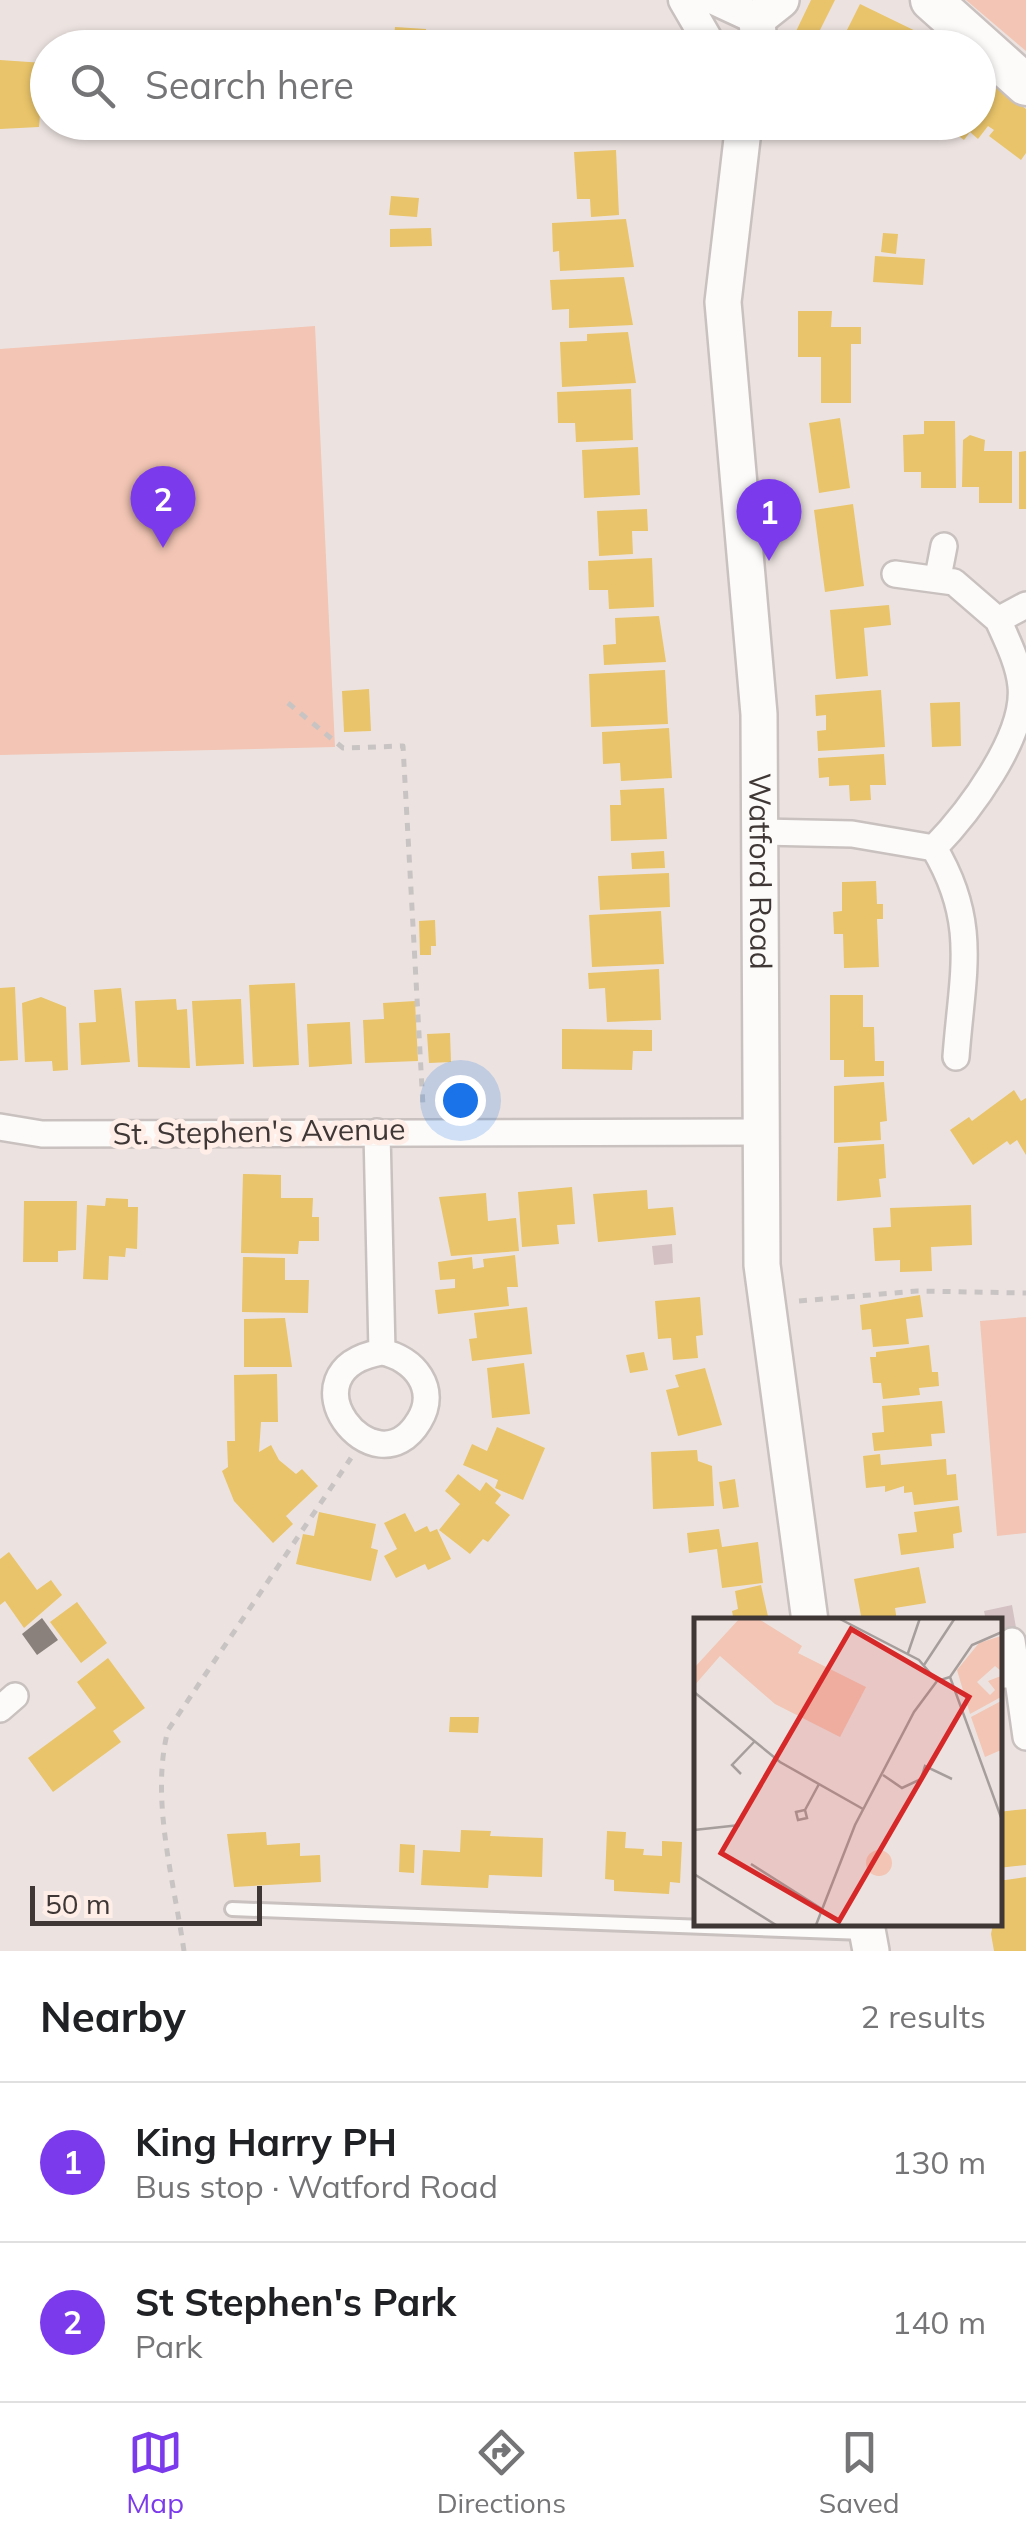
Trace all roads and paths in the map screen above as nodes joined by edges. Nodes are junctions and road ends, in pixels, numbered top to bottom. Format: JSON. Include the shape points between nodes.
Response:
{"nodes":[{"id":1,"x":684,"y":0,"type":"edge"},
{"id":2,"x":716,"y":0,"type":"edge"},
{"id":3,"x":930,"y":0,"type":"edge"},
{"id":4,"x":766,"y":22,"type":"edge"},
{"id":5,"x":702,"y":30,"type":"edge"},
{"id":6,"x":964,"y":30,"type":"edge"},
{"id":7,"x":996,"y":58,"type":"edge"},
{"id":8,"x":1026,"y":85,"type":"edge"},
{"id":9,"x":742,"y":140,"type":"edge"},
{"id":10,"x":944,"y":546,"type":"dead end"},
{"id":11,"x":895,"y":574,"type":"dead end"},
{"id":12,"x":938,"y":577,"type":"junction"},
{"id":13,"x":1026,"y":605,"type":"edge"},
{"id":14,"x":998,"y":620,"type":"junction"},
{"id":15,"x":288,"y":703,"type":"dead end"},
{"id":16,"x":762,"y":832,"type":"junction"},
{"id":17,"x":934,"y":848,"type":"junction"},
{"id":18,"x":956,"y":1057,"type":"dead end"},
{"id":19,"x":0,"y":1127,"type":"edge"},
{"id":20,"x":424,"y":1130,"type":"junction"},
{"id":21,"x":377,"y":1132,"type":"junction"},
{"id":22,"x":758,"y":1132,"type":"junction"},
{"id":23,"x":1026,"y":1293,"type":"edge"},
{"id":24,"x":768,"y":1304,"type":"junction"},
{"id":25,"x":382,"y":1352,"type":"junction"},
{"id":26,"x":364,"y":1439,"type":"junction"},
{"id":27,"x":810,"y":1618,"type":"edge"},
{"id":28,"x":1012,"y":1641,"type":"dead end"},
{"id":29,"x":1008,"y":1674,"type":"edge"},
{"id":30,"x":1026,"y":1737,"type":"edge"},
{"id":31,"x":232,"y":1909,"type":"dead end"},
{"id":32,"x":868,"y":1936,"type":"edge"},
{"id":33,"x":184,"y":1951,"type":"edge"}],
"edges":[{"from":1,"to":5,"type":"street"},
{"from":2,"to":4,"type":"street"},
{"from":3,"to":6,"type":"main road"},
{"from":7,"to":8,"type":"main road"},
{"from":9,"to":16,"type":"main road","name":"Watford Road","via":[[723,302],[759,714]]},
{"from":10,"to":12,"type":"street"},
{"from":11,"to":12,"type":"street"},
{"from":12,"to":14,"type":"street","via":[[981,601]]},
{"from":13,"to":14,"type":"street"},
{"from":14,"to":17,"type":"street","via":[[1021,684],[1020,714],[955,827]]},
{"from":15,"to":20,"type":"path","via":[[343,748],[404,746]]},
{"from":16,"to":17,"type":"street","via":[[852,834]]},
{"from":16,"to":22,"type":"main road","name":"Watford Road"},
{"from":17,"to":18,"type":"street","via":[[966,923]]},
{"from":19,"to":21,"type":"street","name":"St. Stephen's Avenue","via":[[42,1134]]},
{"from":20,"to":21,"type":"street","name":"St. Stephen's Avenue"},
{"from":20,"to":22,"type":"street","name":"St. Stephen's Avenue"},
{"from":21,"to":25,"type":"street"},
{"from":22,"to":24,"type":"main road","name":"Watford Road"},
{"from":23,"to":24,"type":"path","via":[[917,1292]]},
{"from":24,"to":27,"type":"main road","name":"Watford Road"},
{"from":25,"to":26,"type":"street","via":[[350,1364],[337,1385],[339,1416]]},
{"from":25,"to":26,"type":"street","via":[[415,1368],[424,1382],[424,1412],[407,1435],[376,1443]]},
{"from":26,"to":33,"type":"path","via":[[168,1730],[162,1800]]},
{"from":28,"to":29,"type":"street"},
{"from":29,"to":30,"type":"street"},
{"from":31,"to":32,"type":"lane"}]}
